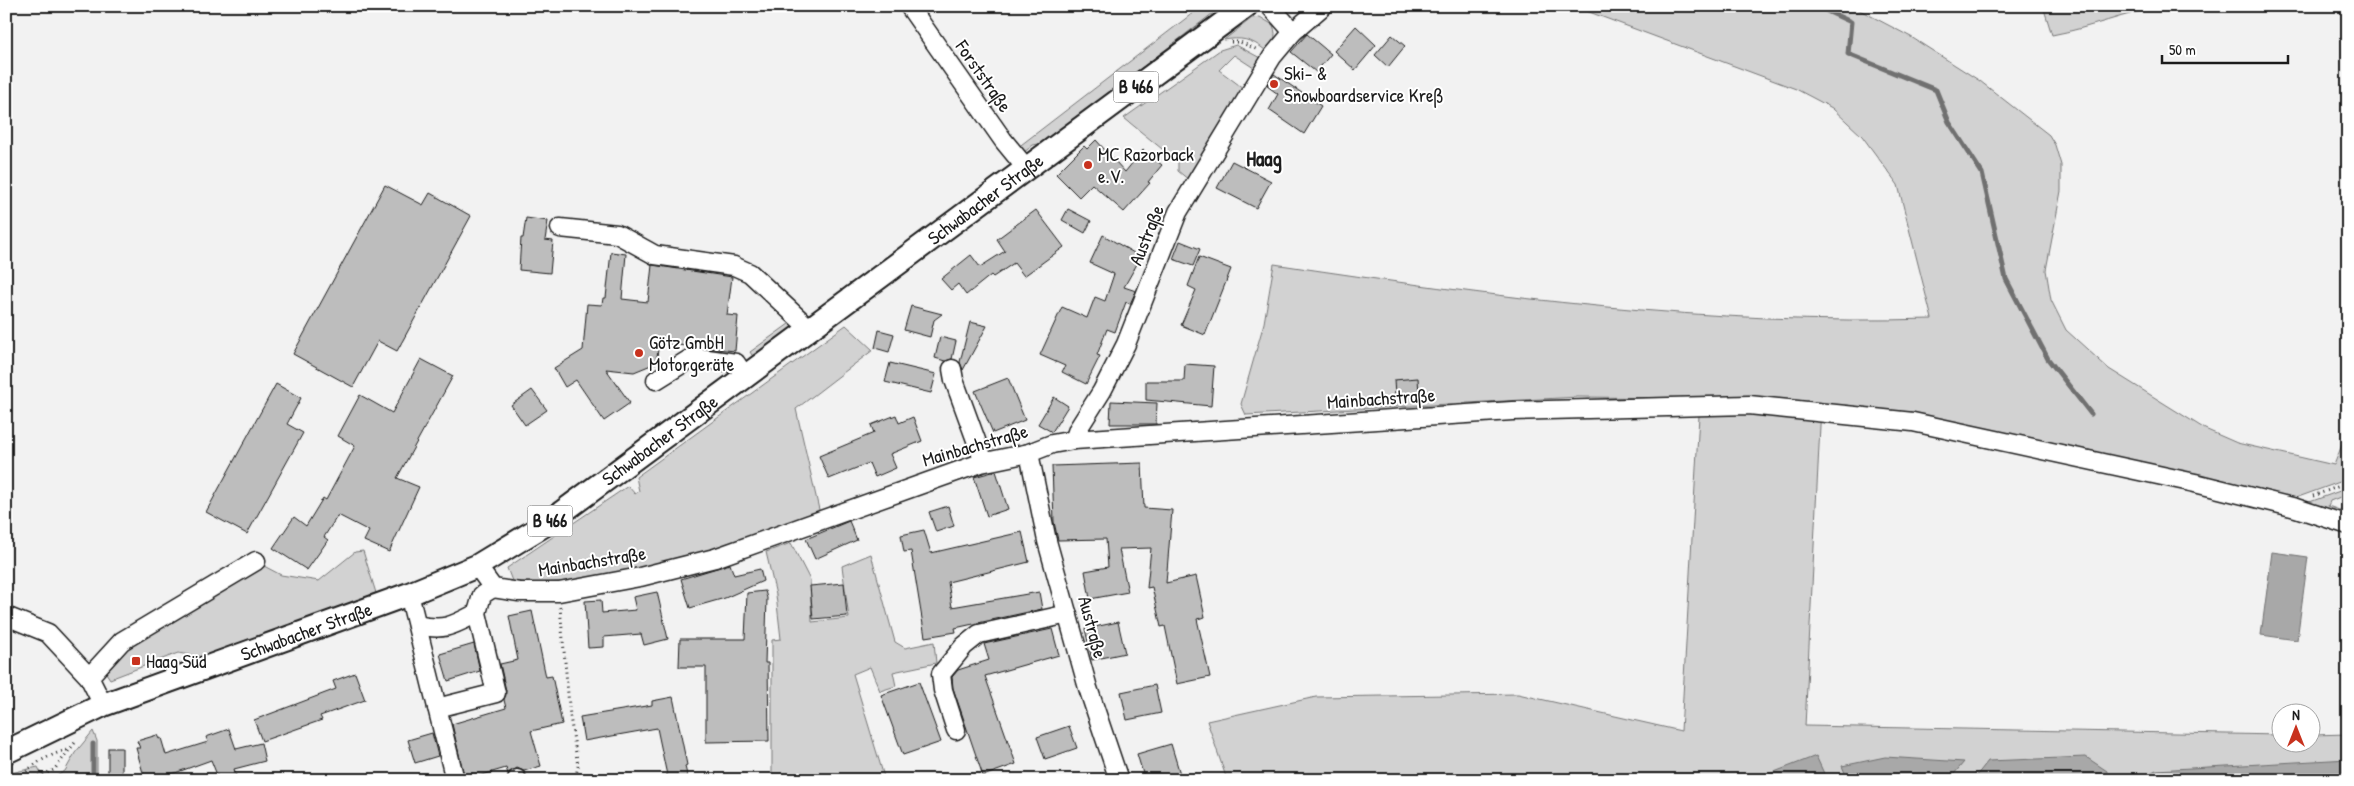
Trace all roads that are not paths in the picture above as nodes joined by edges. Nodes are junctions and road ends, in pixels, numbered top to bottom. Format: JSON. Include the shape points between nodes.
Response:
{"nodes":[{"id":1,"x":909,"y":6,"type":"edge"},
{"id":2,"x":1246,"y":6,"type":"edge"},
{"id":3,"x":1270,"y":6,"type":"edge"},
{"id":4,"x":1323,"y":6,"type":"edge"},
{"id":5,"x":1293,"y":32,"type":"junction"},
{"id":6,"x":1026,"y":168,"type":"junction"},
{"id":7,"x":560,"y":228,"type":"dead end"},
{"id":8,"x":811,"y":330,"type":"junction"},
{"id":9,"x":952,"y":369,"type":"dead end"},
{"id":10,"x":746,"y":378,"type":"junction"},
{"id":11,"x":656,"y":380,"type":"dead end"},
{"id":12,"x":1074,"y":440,"type":"junction"},
{"id":13,"x":1029,"y":453,"type":"junction"},
{"id":14,"x":984,"y":462,"type":"junction"},
{"id":15,"x":2348,"y":525,"type":"edge"},
{"id":16,"x":256,"y":561,"type":"dead end"},
{"id":17,"x":478,"y":566,"type":"junction"},
{"id":18,"x":493,"y":588,"type":"junction"},
{"id":19,"x":409,"y":594,"type":"junction"},
{"id":20,"x":477,"y":613,"type":"junction"},
{"id":21,"x":1068,"y":614,"type":"junction"},
{"id":22,"x":6,"y":616,"type":"edge"},
{"id":23,"x":417,"y":625,"type":"junction"},
{"id":24,"x":90,"y":677,"type":"junction"},
{"id":25,"x":103,"y":705,"type":"junction"},
{"id":26,"x":437,"y":708,"type":"junction"},
{"id":27,"x":956,"y":730,"type":"dead end"},
{"id":28,"x":6,"y":752,"type":"edge"},
{"id":29,"x":455,"y":780,"type":"edge"},
{"id":30,"x":1119,"y":780,"type":"edge"}],
"edges":[{"from":1,"to":6,"type":"street","name":"Forststraße"},
{"from":2,"to":6,"type":"main road","name":"Schwabacher Straße","number":"B 466"},
{"from":3,"to":5,"type":"street"},
{"from":4,"to":5,"type":"street","name":"Austraße"},
{"from":5,"to":12,"type":"street","name":"Austraße","via":[[1272,57],[1178,212],[1126,344]]},
{"from":6,"to":8,"type":"main road","name":"Schwabacher Straße","number":"B 466"},
{"from":7,"to":8,"type":"street","via":[[617,234],[655,255],[734,266],[750,273]]},
{"from":8,"to":10,"type":"main road","name":"Schwabacher Straße","number":"B 466"},
{"from":9,"to":14,"type":"street"},
{"from":10,"to":11,"type":"street","via":[[736,363],[693,357]]},
{"from":10,"to":17,"type":"main road","name":"Schwabacher Straße","number":"B 466","via":[[546,524]]},
{"from":12,"to":13,"type":"street","name":"Mainbachstraße"},
{"from":12,"to":15,"type":"street","name":"Mainbachstraße","via":[[1512,411],[1749,404],[1914,422],[2195,483],[2296,508]]},
{"from":13,"to":14,"type":"street","name":"Mainbachstraße"},
{"from":13,"to":21,"type":"street","name":"Austraße","via":[[1047,541]]},
{"from":14,"to":18,"type":"street","name":"Mainbachstraße","via":[[715,558],[640,577],[558,592]]},
{"from":16,"to":24,"type":"street","via":[[122,641]]},
{"from":17,"to":18,"type":"street"},
{"from":17,"to":19,"type":"main road","name":"Schwabacher Straße","number":"B 466"},
{"from":18,"to":20,"type":"street","via":[[482,596]]},
{"from":19,"to":23,"type":"street"},
{"from":19,"to":25,"type":"main road","name":"Schwabacher Straße","number":"B 466"},
{"from":20,"to":23,"type":"street","via":[[437,629]]},
{"from":20,"to":26,"type":"street","via":[[496,693]]},
{"from":21,"to":27,"type":"street","via":[[979,634],[964,646],[941,674]]},
{"from":21,"to":30,"type":"street","name":"Austraße","via":[[1088,688]]},
{"from":22,"to":24,"type":"street","via":[[48,633]]},
{"from":23,"to":26,"type":"street"},
{"from":24,"to":25,"type":"street"},
{"from":25,"to":28,"type":"main road","name":"Schwabacher Straße","number":"B 466"},
{"from":26,"to":29,"type":"street"}]}
